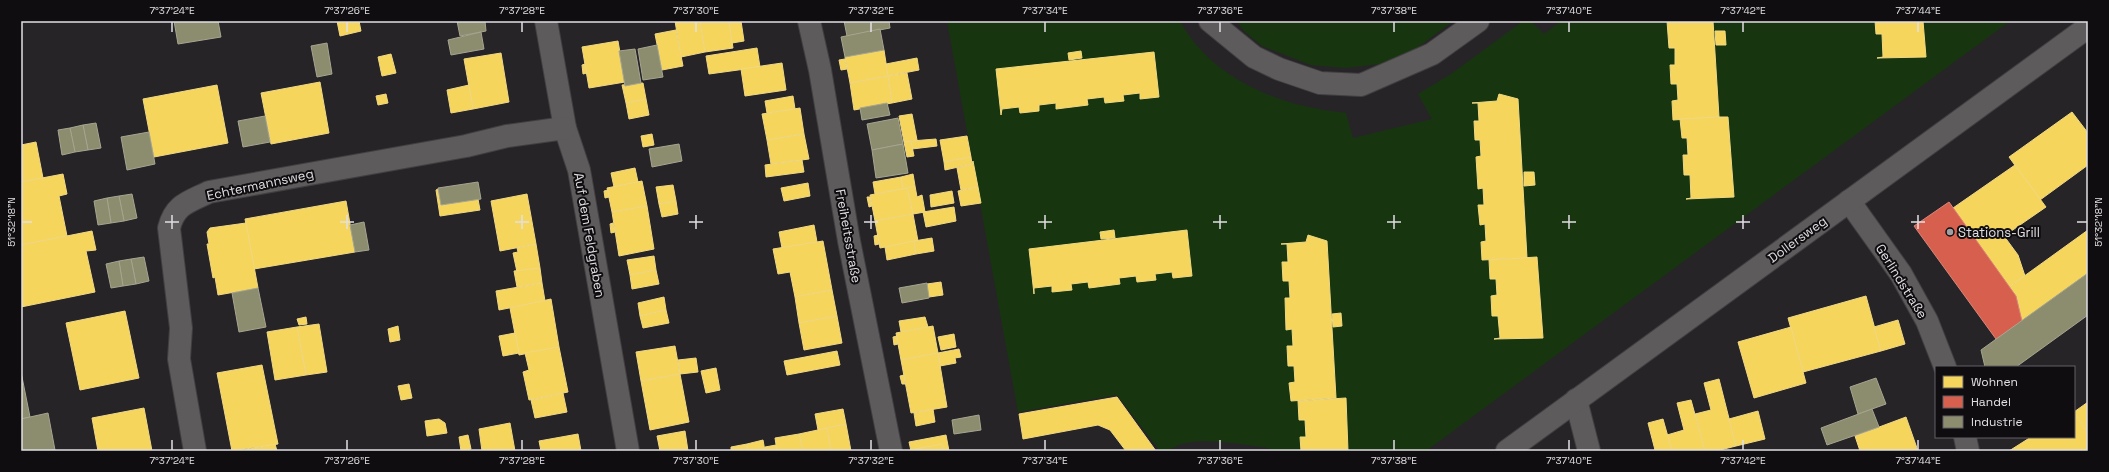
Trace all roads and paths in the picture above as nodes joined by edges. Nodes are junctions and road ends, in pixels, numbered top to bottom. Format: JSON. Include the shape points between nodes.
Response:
{"nodes":[{"id":1,"x":546,"y":21,"type":"edge"},
{"id":2,"x":809,"y":21,"type":"edge"},
{"id":3,"x":1210,"y":21,"type":"edge"},
{"id":4,"x":1478,"y":21,"type":"edge"},
{"id":5,"x":2088,"y":27,"type":"edge"},
{"id":6,"x":565,"y":128,"type":"junction"},
{"id":7,"x":1849,"y":201,"type":"junction"},
{"id":8,"x":1945,"y":366,"type":"edge"},
{"id":9,"x":1576,"y":400,"type":"junction"},
{"id":10,"x":1965,"y":438,"type":"edge"},
{"id":11,"x":195,"y":451,"type":"edge"},
{"id":12,"x":628,"y":451,"type":"edge"},
{"id":13,"x":890,"y":451,"type":"edge"},
{"id":14,"x":1507,"y":451,"type":"edge"},
{"id":15,"x":1589,"y":451,"type":"edge"},
{"id":16,"x":1968,"y":451,"type":"edge"}],
"edges":[{"from":1,"to":6,"type":"street","name":"Auf dem Feldgraben"},
{"from":2,"to":13,"type":"street","name":"Freiheitsstraße"},
{"from":3,"to":4,"type":"street","via":[[1254,57],[1279,69],[1320,83],[1361,85],[1432,54]]},
{"from":5,"to":7,"type":"main road","name":"Dollersweg"},
{"from":6,"to":11,"type":"street","name":"Echtermannsweg","via":[[507,136],[466,146],[209,192],[183,205],[172,215],[169,228],[181,328],[179,359]]},
{"from":6,"to":12,"type":"street","name":"Auf dem Feldgraben","via":[[579,170]]},
{"from":7,"to":8,"type":"street","name":"Gerlindstraße","via":[[1901,274],[1928,321]]},
{"from":7,"to":9,"type":"main road","name":"Dollersweg"},
{"from":9,"to":14,"type":"main road","name":"Dollersweg"},
{"from":9,"to":15,"type":"street"},
{"from":10,"to":16,"type":"street"}]}
